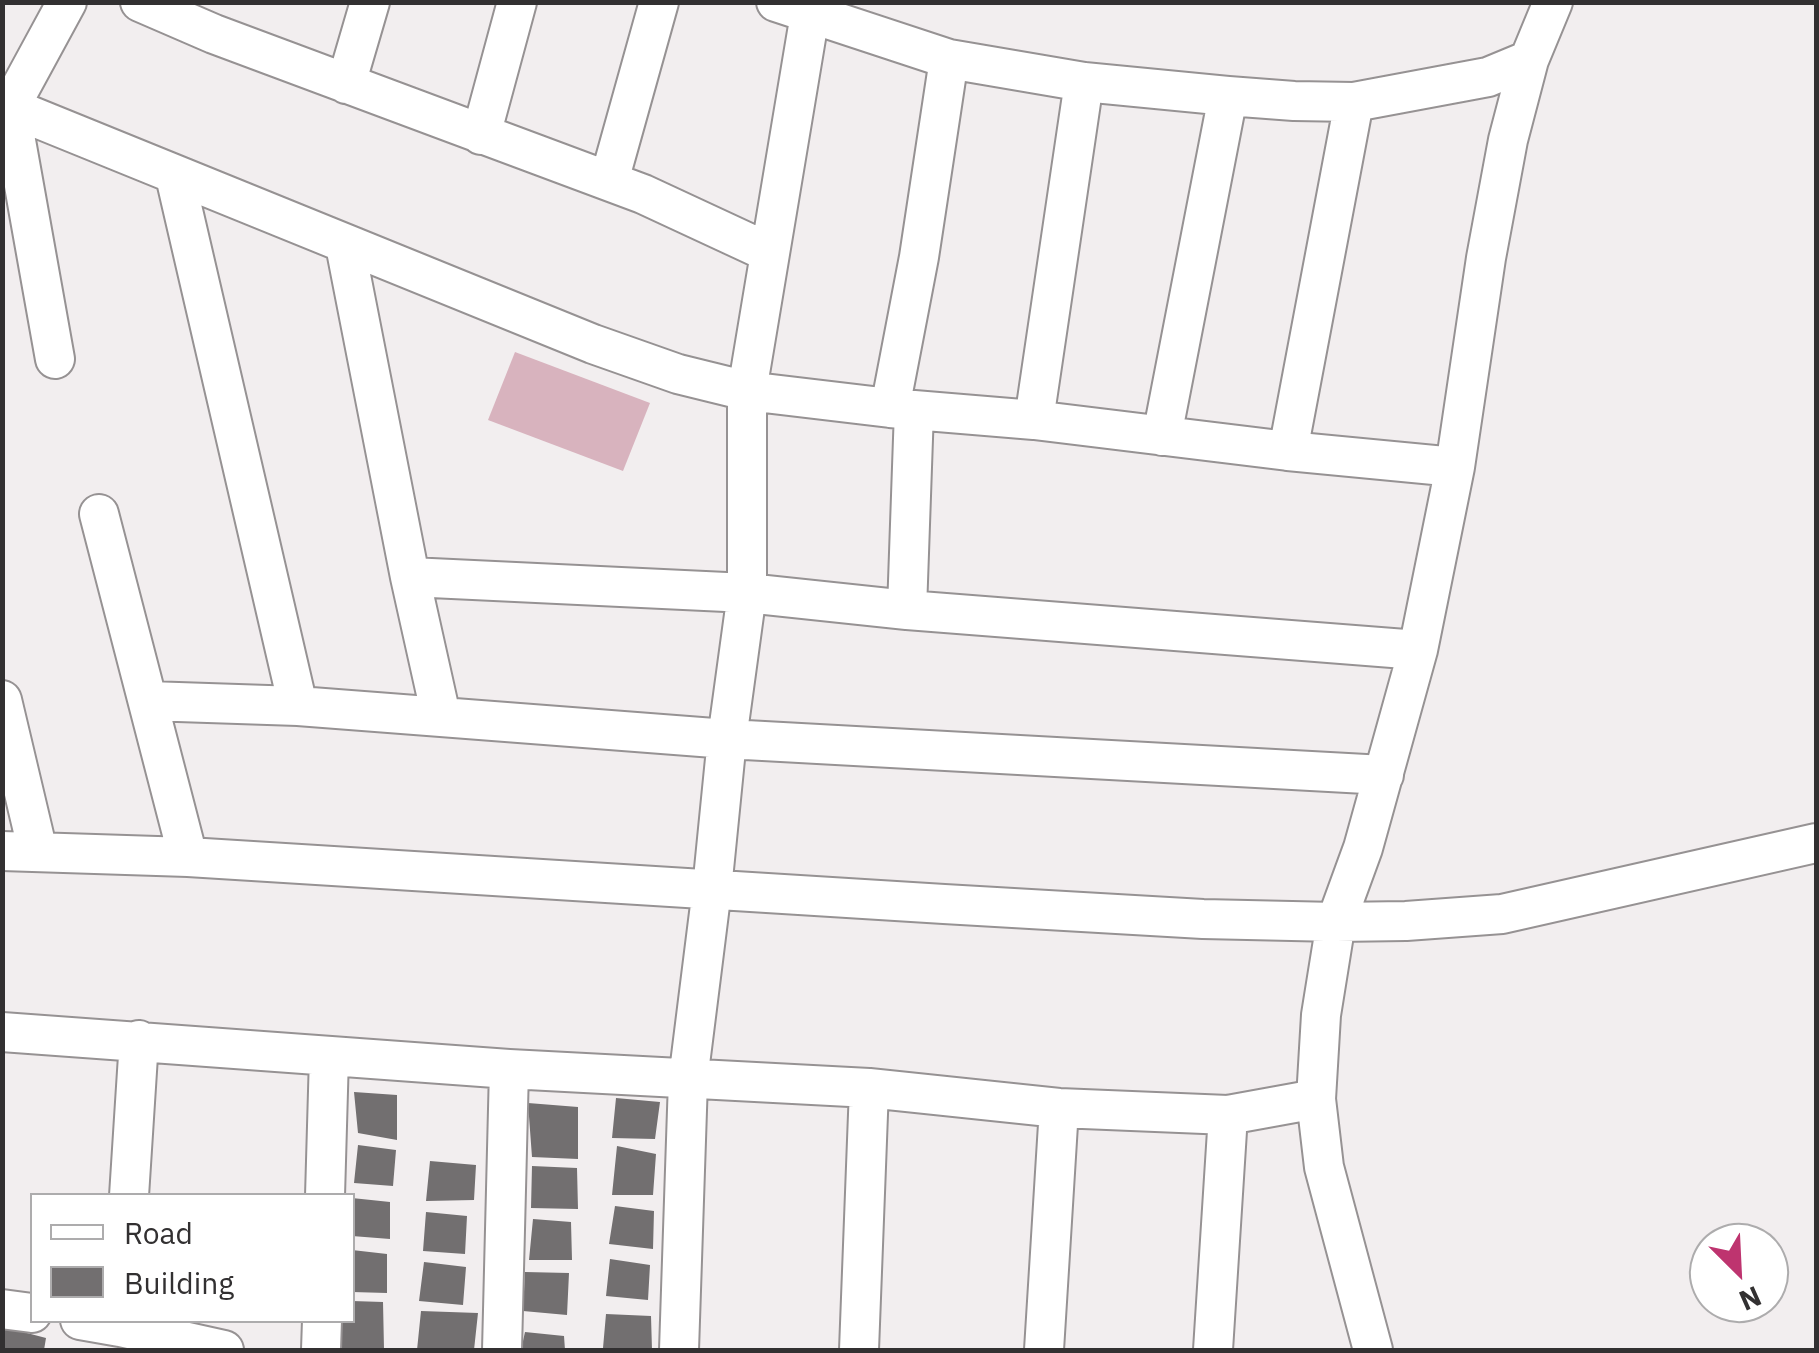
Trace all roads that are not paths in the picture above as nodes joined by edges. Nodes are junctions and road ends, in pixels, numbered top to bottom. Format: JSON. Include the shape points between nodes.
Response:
{"nodes":[{"id":1,"x":67,"y":2,"type":"edge"},
{"id":2,"x":140,"y":2,"type":"edge"},
{"id":3,"x":370,"y":2,"type":"edge"},
{"id":4,"x":517,"y":2,"type":"edge"},
{"id":5,"x":659,"y":2,"type":"edge"},
{"id":6,"x":1553,"y":2,"type":"edge"},
{"id":7,"x":793,"y":8,"type":"edge"},
{"id":8,"x":220,"y":18,"type":"edge"},
{"id":9,"x":950,"y":59,"type":"junction"},
{"id":10,"x":1529,"y":60,"type":"junction"},
{"id":11,"x":1084,"y":82,"type":"junction"},
{"id":12,"x":346,"y":84,"type":"junction"},
{"id":13,"x":1228,"y":96,"type":"junction"},
{"id":14,"x":1354,"y":102,"type":"junction"},
{"id":15,"x":6,"y":106,"type":"edge"},
{"id":16,"x":481,"y":135,"type":"junction"},
{"id":17,"x":175,"y":176,"type":"junction"},
{"id":18,"x":609,"y":181,"type":"junction"},
{"id":19,"x":345,"y":245,"type":"junction"},
{"id":20,"x":770,"y":253,"type":"junction"},
{"id":21,"x":55,"y":359,"type":"dead end"},
{"id":22,"x":746,"y":392,"type":"junction"},
{"id":23,"x":902,"y":409,"type":"junction"},
{"id":24,"x":1034,"y":420,"type":"junction"},
{"id":25,"x":1162,"y":436,"type":"junction"},
{"id":26,"x":1288,"y":451,"type":"junction"},
{"id":27,"x":1455,"y":467,"type":"junction"},
{"id":28,"x":99,"y":514,"type":"dead end"},
{"id":29,"x":410,"y":577,"type":"junction"},
{"id":30,"x":748,"y":592,"type":"junction"},
{"id":31,"x":907,"y":610,"type":"junction"},
{"id":32,"x":1418,"y":650,"type":"junction"},
{"id":33,"x":2,"y":700,"type":"edge"},
{"id":34,"x":148,"y":701,"type":"junction"},
{"id":35,"x":298,"y":706,"type":"junction"},
{"id":36,"x":442,"y":716,"type":"junction"},
{"id":37,"x":727,"y":739,"type":"junction"},
{"id":38,"x":1384,"y":775,"type":"junction"},
{"id":39,"x":1816,"y":842,"type":"edge"},
{"id":40,"x":20,"y":852,"type":"edge"},
{"id":41,"x":188,"y":857,"type":"junction"},
{"id":42,"x":712,"y":889,"type":"junction"},
{"id":43,"x":1336,"y":922,"type":"junction"},
{"id":44,"x":2,"y":1032,"type":"edge"},
{"id":45,"x":139,"y":1040,"type":"junction"},
{"id":46,"x":329,"y":1056,"type":"junction"},
{"id":47,"x":509,"y":1069,"type":"junction"},
{"id":48,"x":688,"y":1080,"type":"junction"},
{"id":49,"x":869,"y":1088,"type":"junction"},
{"id":50,"x":1316,"y":1098,"type":"junction"},
{"id":51,"x":1059,"y":1108,"type":"junction"},
{"id":52,"x":1228,"y":1115,"type":"junction"},
{"id":53,"x":129,"y":1193,"type":"edge"},
{"id":54,"x":326,"y":1193,"type":"edge"},
{"id":55,"x":2,"y":1309,"type":"edge"},
{"id":56,"x":30,"y":1314,"type":"edge"},
{"id":57,"x":322,"y":1323,"type":"edge"},
{"id":58,"x":120,"y":1324,"type":"edge"},
{"id":59,"x":224,"y":1350,"type":"edge"},
{"id":60,"x":321,"y":1350,"type":"edge"},
{"id":61,"x":502,"y":1350,"type":"edge"},
{"id":62,"x":678,"y":1350,"type":"edge"},
{"id":63,"x":859,"y":1350,"type":"edge"},
{"id":64,"x":1044,"y":1350,"type":"edge"},
{"id":65,"x":1214,"y":1350,"type":"edge"},
{"id":66,"x":1373,"y":1350,"type":"edge"}],
"edges":[{"from":1,"to":15,"type":"street"},
{"from":2,"to":8,"type":"street"},
{"from":3,"to":12,"type":"street"},
{"from":4,"to":16,"type":"street"},
{"from":5,"to":18,"type":"street"},
{"from":6,"to":10,"type":"street"},
{"from":7,"to":9,"type":"street"},
{"from":7,"to":20,"type":"street"},
{"from":8,"to":12,"type":"street"},
{"from":9,"to":11,"type":"street"},
{"from":9,"to":23,"type":"street"},
{"from":10,"to":14,"type":"street","via":[[1488,77]]},
{"from":10,"to":27,"type":"street","via":[[1508,140]]},
{"from":11,"to":13,"type":"street"},
{"from":11,"to":24,"type":"street"},
{"from":12,"to":16,"type":"street"},
{"from":13,"to":14,"type":"street"},
{"from":13,"to":25,"type":"street"},
{"from":14,"to":26,"type":"street"},
{"from":15,"to":17,"type":"street"},
{"from":15,"to":21,"type":"street"},
{"from":16,"to":18,"type":"street"},
{"from":17,"to":19,"type":"street"},
{"from":17,"to":35,"type":"street"},
{"from":18,"to":20,"type":"street"},
{"from":19,"to":22,"type":"street","via":[[610,350]]},
{"from":19,"to":29,"type":"street"},
{"from":20,"to":22,"type":"street"},
{"from":22,"to":23,"type":"street"},
{"from":22,"to":30,"type":"street"},
{"from":23,"to":24,"type":"street"},
{"from":23,"to":31,"type":"street"},
{"from":24,"to":25,"type":"street"},
{"from":25,"to":26,"type":"street"},
{"from":26,"to":27,"type":"street"},
{"from":27,"to":32,"type":"street"},
{"from":28,"to":34,"type":"street"},
{"from":29,"to":30,"type":"street"},
{"from":29,"to":36,"type":"street"},
{"from":30,"to":31,"type":"street"},
{"from":30,"to":37,"type":"street"},
{"from":31,"to":32,"type":"street"},
{"from":32,"to":38,"type":"street"},
{"from":33,"to":40,"type":"street"},
{"from":34,"to":35,"type":"street"},
{"from":34,"to":41,"type":"street"},
{"from":35,"to":36,"type":"street"},
{"from":36,"to":37,"type":"street"},
{"from":37,"to":38,"type":"street"},
{"from":37,"to":42,"type":"street"},
{"from":38,"to":43,"type":"street"},
{"from":39,"to":43,"type":"street","via":[[1502,914]]},
{"from":40,"to":41,"type":"street"},
{"from":41,"to":42,"type":"street"},
{"from":42,"to":43,"type":"street"},
{"from":42,"to":48,"type":"street"},
{"from":43,"to":50,"type":"street"},
{"from":44,"to":45,"type":"street"},
{"from":45,"to":46,"type":"street"},
{"from":45,"to":53,"type":"street"},
{"from":46,"to":47,"type":"street"},
{"from":46,"to":54,"type":"street"},
{"from":47,"to":48,"type":"street"},
{"from":47,"to":61,"type":"street"},
{"from":48,"to":49,"type":"street"},
{"from":48,"to":62,"type":"street"},
{"from":49,"to":51,"type":"street"},
{"from":49,"to":63,"type":"street"},
{"from":50,"to":52,"type":"street"},
{"from":50,"to":66,"type":"street","via":[[1324,1166]]},
{"from":51,"to":52,"type":"street"},
{"from":51,"to":64,"type":"street"},
{"from":52,"to":65,"type":"street"},
{"from":55,"to":56,"type":"street"},
{"from":57,"to":60,"type":"street"},
{"from":58,"to":59,"type":"street"}]}
